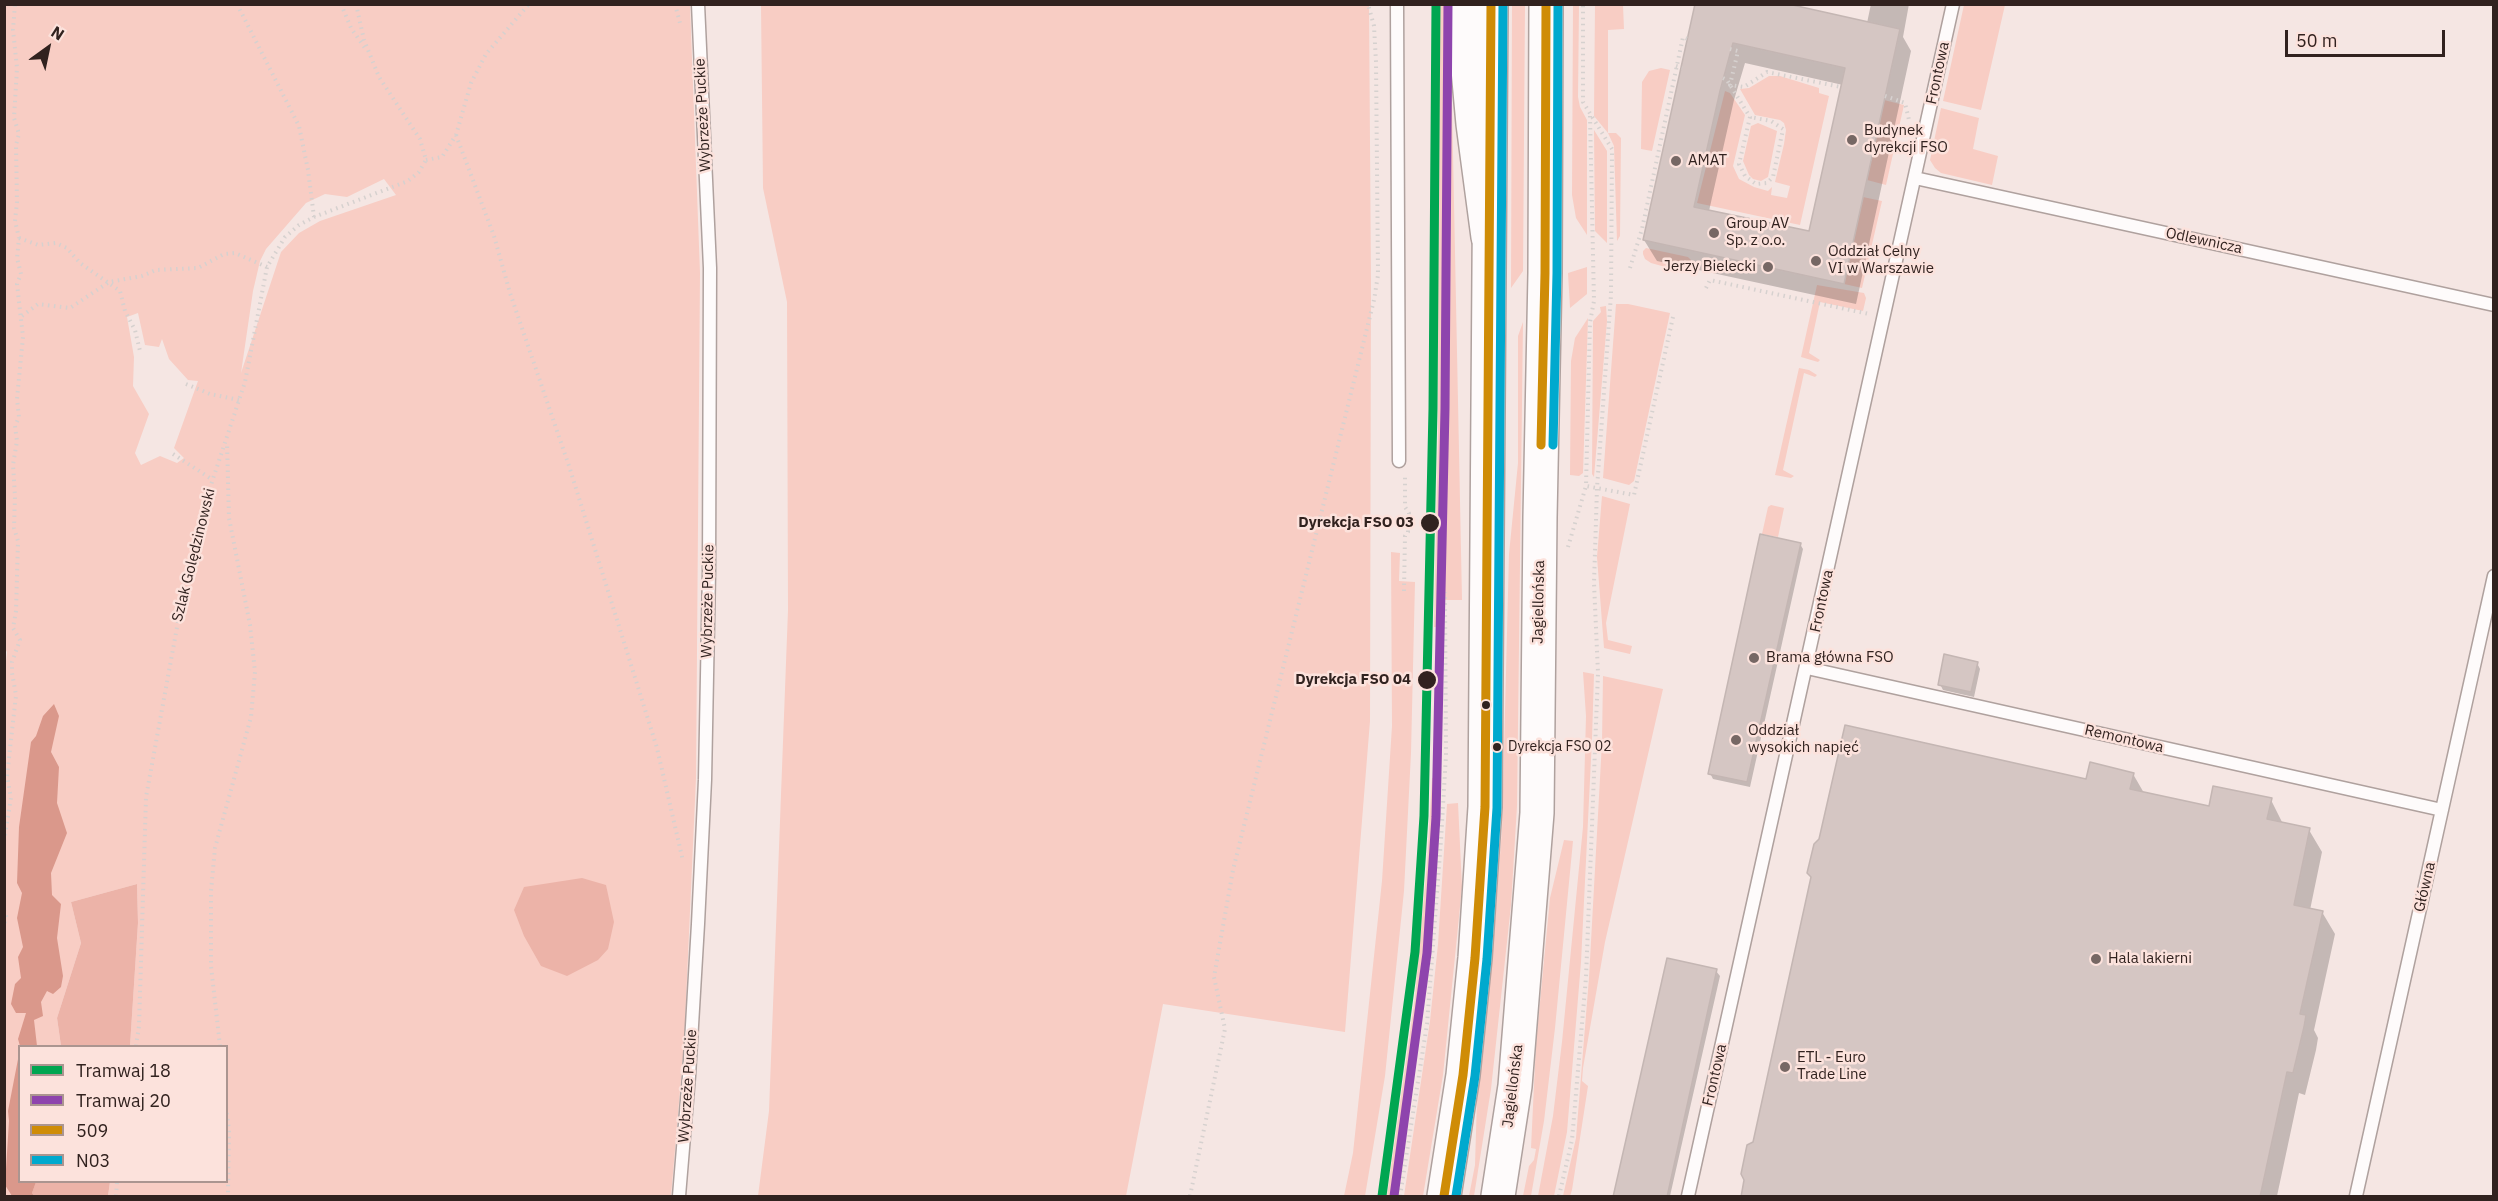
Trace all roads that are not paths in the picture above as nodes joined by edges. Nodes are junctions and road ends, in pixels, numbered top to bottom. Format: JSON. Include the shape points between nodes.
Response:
{"nodes":[{"id":1,"x":698,"y":4,"type":"edge"},
{"id":2,"x":1397,"y":4,"type":"edge"},
{"id":3,"x":1462,"y":4,"type":"edge"},
{"id":4,"x":1491,"y":4,"type":"edge"},
{"id":5,"x":1546,"y":4,"type":"edge"},
{"id":6,"x":1953,"y":4,"type":"edge"},
{"id":7,"x":1915,"y":178,"type":"junction"},
{"id":8,"x":1488,"y":237,"type":"junction"},
{"id":9,"x":2493,"y":305,"type":"edge"},
{"id":10,"x":1399,"y":460,"type":"road end"},
{"id":11,"x":2493,"y":576,"type":"edge"},
{"id":12,"x":1807,"y":668,"type":"junction"},
{"id":13,"x":2442,"y":810,"type":"junction"},
{"id":14,"x":679,"y":1197,"type":"edge"},
{"id":15,"x":1444,"y":1197,"type":"edge"},
{"id":16,"x":1498,"y":1197,"type":"edge"},
{"id":17,"x":1688,"y":1197,"type":"edge"},
{"id":18,"x":2356,"y":1197,"type":"edge"}],
"edges":[{"from":1,"to":14,"type":"lane","name":"Wybrzeże Puckie","via":[[710,268],[709,572],[705,780]]},
{"from":2,"to":10,"type":"lane"},
{"from":3,"to":8,"type":"main road"},
{"from":4,"to":8,"type":"main road"},
{"from":5,"to":16,"type":"main road","name":"Jagiellońska","via":[[1537,813],[1515,1086]]},
{"from":6,"to":7,"type":"lane","name":"Frontowa"},
{"from":7,"to":9,"type":"lane","name":"Odlewnicza"},
{"from":7,"to":12,"type":"lane","name":"Frontowa"},
{"from":8,"to":15,"type":"main road","via":[[1485,807],[1463,1075]]},
{"from":11,"to":13,"type":"lane","name":"Główna"},
{"from":12,"to":13,"type":"lane","name":"Remontowa"},
{"from":12,"to":17,"type":"lane","name":"Frontowa"},
{"from":13,"to":18,"type":"lane","name":"Główna"}]}
